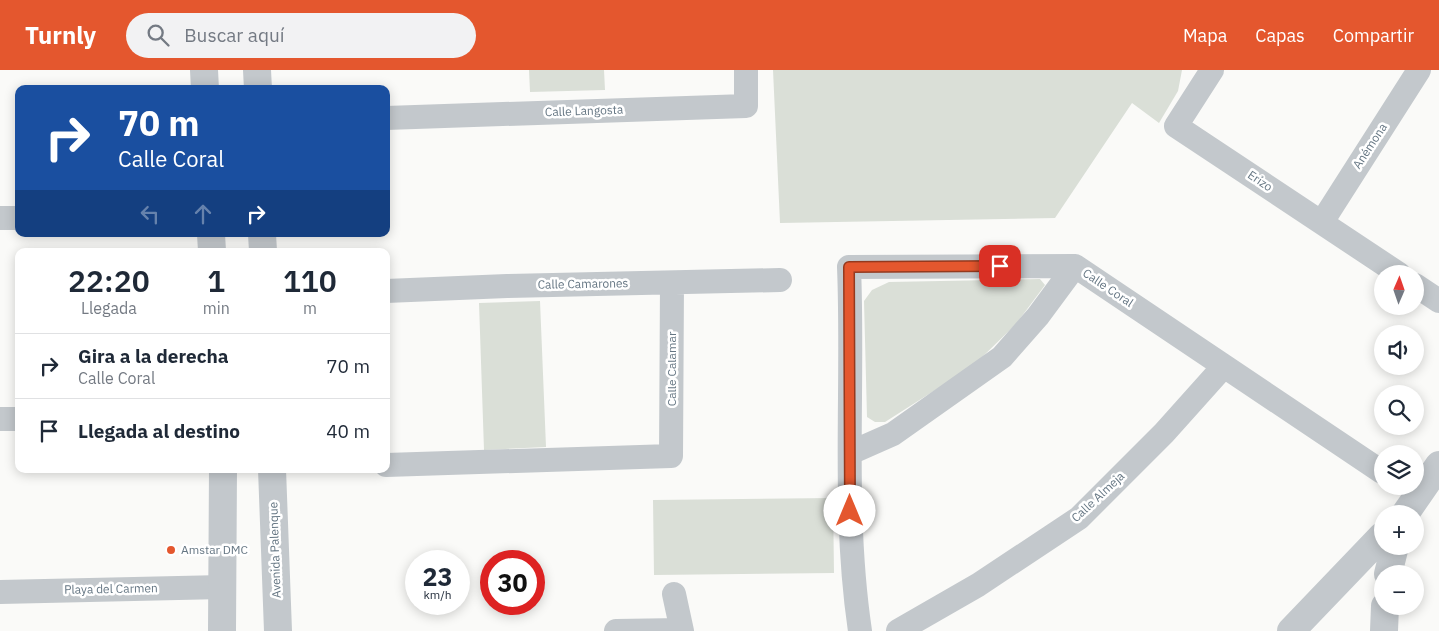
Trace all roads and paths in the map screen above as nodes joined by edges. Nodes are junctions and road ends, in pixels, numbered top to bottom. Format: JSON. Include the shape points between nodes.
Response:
{"nodes":[{"id":1,"x":204,"y":70,"type":"edge"},
{"id":2,"x":257,"y":70,"type":"edge"},
{"id":3,"x":746,"y":70,"type":"edge"},
{"id":4,"x":1212,"y":70,"type":"edge"},
{"id":5,"x":1419,"y":70,"type":"edge"},
{"id":6,"x":205,"y":85,"type":"edge"},
{"id":7,"x":258,"y":85,"type":"edge"},
{"id":8,"x":390,"y":118,"type":"edge"},
{"id":9,"x":0,"y":218,"type":"edge"},
{"id":10,"x":15,"y":218,"type":"edge"},
{"id":11,"x":1322,"y":222,"type":"junction"},
{"id":12,"x":1386,"y":265,"type":"edge"},
{"id":13,"x":1075,"y":266,"type":"junction"},
{"id":14,"x":780,"y":280,"type":"dead end"},
{"id":15,"x":672,"y":283,"type":"junction"},
{"id":16,"x":390,"y":291,"type":"edge"},
{"id":17,"x":1424,"y":291,"type":"edge"},
{"id":18,"x":1439,"y":301,"type":"edge"},
{"id":19,"x":1224,"y":366,"type":"junction"},
{"id":20,"x":0,"y":419,"type":"edge"},
{"id":21,"x":15,"y":419,"type":"edge"},
{"id":22,"x":850,"y":453,"type":"junction"},
{"id":23,"x":390,"y":465,"type":"edge"},
{"id":24,"x":1439,"y":465,"type":"edge"},
{"id":25,"x":1374,"y":467,"type":"edge"},
{"id":26,"x":223,"y":473,"type":"edge"},
{"id":27,"x":272,"y":473,"type":"edge"},
{"id":28,"x":1407,"y":505,"type":"edge"},
{"id":29,"x":1374,"y":544,"type":"edge"},
{"id":30,"x":223,"y":587,"type":"junction"},
{"id":31,"x":0,"y":592,"type":"edge"},
{"id":32,"x":674,"y":594,"type":"dead end"},
{"id":33,"x":1385,"y":615,"type":"edge"},
{"id":34,"x":682,"y":630,"type":"edge"},
{"id":35,"x":222,"y":631,"type":"edge"},
{"id":36,"x":278,"y":631,"type":"edge"},
{"id":37,"x":616,"y":631,"type":"edge"},
{"id":38,"x":860,"y":631,"type":"edge"},
{"id":39,"x":898,"y":631,"type":"edge"},
{"id":40,"x":1291,"y":631,"type":"edge"},
{"id":41,"x":1384,"y":631,"type":"edge"}],
"edges":[{"from":1,"to":6,"type":"street"},
{"from":2,"to":7,"type":"street"},
{"from":3,"to":8,"type":"street","name":"Calle Langosta","via":[[746,106]]},
{"from":4,"to":11,"type":"street","name":"Erizo","via":[[1176,126]]},
{"from":5,"to":11,"type":"street","name":"Anémona"},
{"from":9,"to":10,"type":"street"},
{"from":11,"to":12,"type":"street","name":"Erizo"},
{"from":13,"to":19,"type":"street","name":"Calle Coral"},
{"from":13,"to":22,"type":"street","via":[[1002,357],[893,434]]},
{"from":13,"to":22,"type":"street","name":"Calle Coral","via":[[849,267]]},
{"from":14,"to":15,"type":"street","name":"Calle Camarones"},
{"from":15,"to":16,"type":"street","name":"Calle Camarones"},
{"from":15,"to":23,"type":"street","name":"Calle Calamar","via":[[671,456]]},
{"from":17,"to":18,"type":"street"},
{"from":19,"to":25,"type":"street","name":"Calle Coral"},
{"from":19,"to":39,"type":"street","name":"Calle Almeja","via":[[1164,433],[1079,518],[978,585]]},
{"from":20,"to":21,"type":"street"},
{"from":22,"to":38,"type":"street","name":"Calle Coral","via":[[850,531]]},
{"from":24,"to":28,"type":"street"},
{"from":26,"to":30,"type":"street"},
{"from":27,"to":36,"type":"street","name":"Avenida Palenque"},
{"from":29,"to":40,"type":"street"},
{"from":30,"to":31,"type":"street","name":"Playa del Carmen"},
{"from":30,"to":35,"type":"street"},
{"from":32,"to":34,"type":"street"},
{"from":33,"to":41,"type":"street"},
{"from":34,"to":37,"type":"street"}]}
